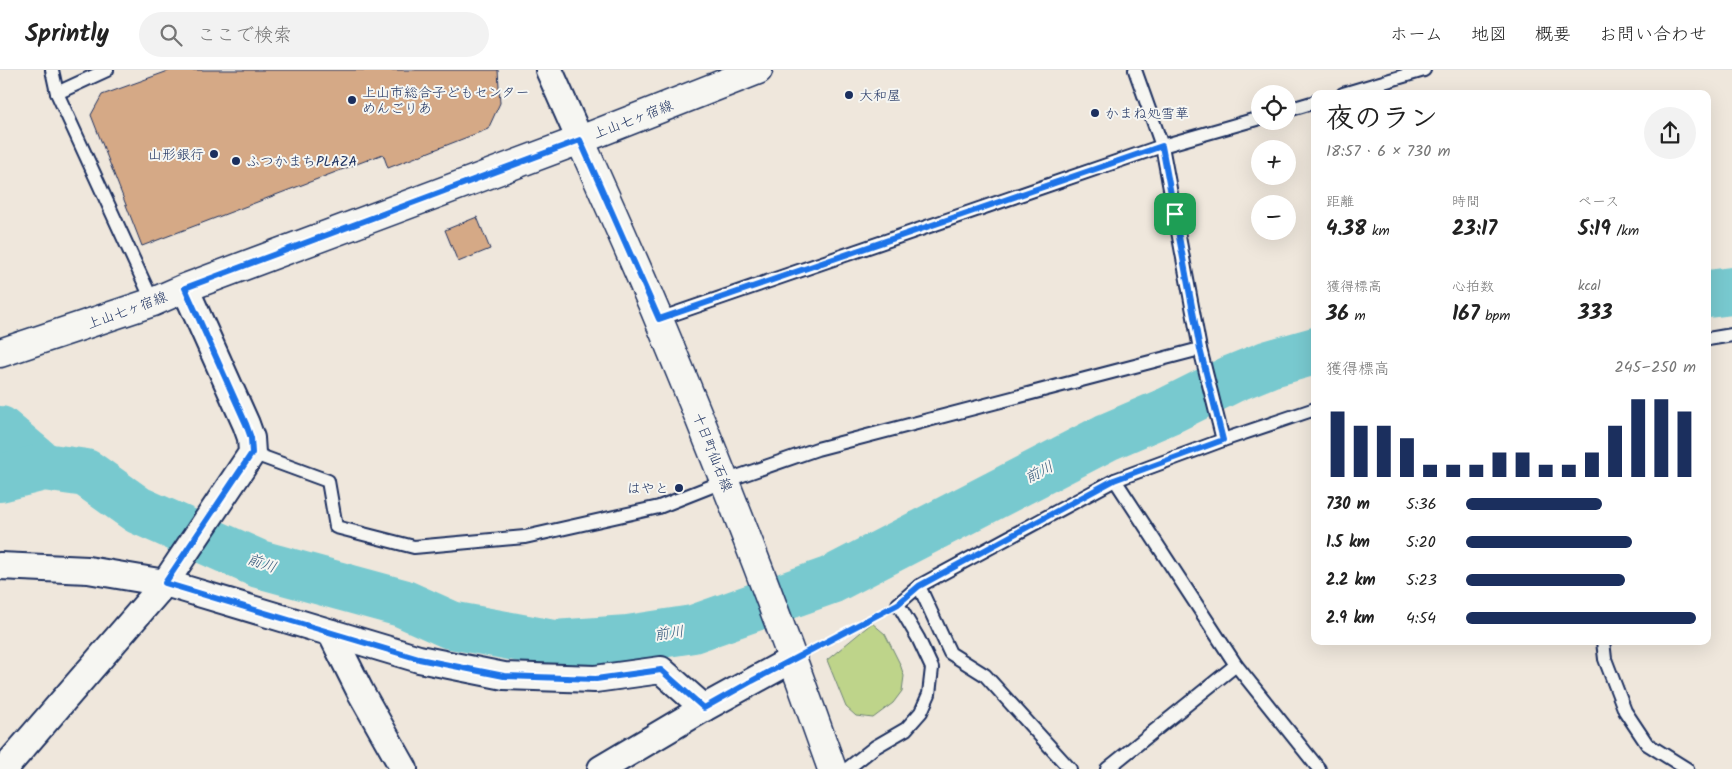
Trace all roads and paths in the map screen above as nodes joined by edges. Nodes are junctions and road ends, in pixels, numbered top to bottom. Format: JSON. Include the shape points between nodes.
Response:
{"nodes":[{"id":1,"x":52,"y":70,"type":"edge"},
{"id":2,"x":107,"y":70,"type":"edge"},
{"id":3,"x":549,"y":70,"type":"edge"},
{"id":4,"x":758,"y":70,"type":"edge"},
{"id":5,"x":1135,"y":70,"type":"edge"},
{"id":6,"x":1424,"y":70,"type":"edge"},
{"id":7,"x":1356,"y":90,"type":"edge"},
{"id":8,"x":57,"y":92,"type":"junction"},
{"id":9,"x":1311,"y":103,"type":"edge"},
{"id":10,"x":1296,"y":108,"type":"edge"},
{"id":11,"x":1251,"y":121,"type":"edge"},
{"id":12,"x":580,"y":140,"type":"junction"},
{"id":13,"x":1162,"y":146,"type":"junction"},
{"id":14,"x":185,"y":288,"type":"junction"},
{"id":15,"x":153,"y":302,"type":"junction"},
{"id":16,"x":659,"y":319,"type":"junction"},
{"id":17,"x":1732,"y":335,"type":"edge"},
{"id":18,"x":1711,"y":338,"type":"edge"},
{"id":19,"x":1200,"y":349,"type":"junction"},
{"id":20,"x":0,"y":353,"type":"edge"},
{"id":21,"x":1311,"y":411,"type":"edge"},
{"id":22,"x":1223,"y":440,"type":"junction"},
{"id":23,"x":252,"y":453,"type":"junction"},
{"id":24,"x":1114,"y":480,"type":"junction"},
{"id":25,"x":725,"y":481,"type":"junction"},
{"id":26,"x":0,"y":566,"type":"edge"},
{"id":27,"x":165,"y":583,"type":"junction"},
{"id":28,"x":919,"y":586,"type":"junction"},
{"id":29,"x":898,"y":604,"type":"junction"},
{"id":30,"x":331,"y":634,"type":"junction"},
{"id":31,"x":1603,"y":645,"type":"edge"},
{"id":32,"x":789,"y":647,"type":"junction"},
{"id":33,"x":1236,"y":666,"type":"junction"},
{"id":34,"x":704,"y":708,"type":"junction"},
{"id":35,"x":4,"y":769,"type":"edge"},
{"id":36,"x":404,"y":769,"type":"edge"},
{"id":37,"x":601,"y":769,"type":"edge"},
{"id":38,"x":832,"y":769,"type":"edge"},
{"id":39,"x":847,"y":769,"type":"edge"},
{"id":40,"x":1070,"y":769,"type":"edge"},
{"id":41,"x":1106,"y":769,"type":"edge"},
{"id":42,"x":1319,"y":769,"type":"edge"},
{"id":43,"x":1687,"y":769,"type":"edge"}],
"edges":[{"from":1,"to":8,"type":"lane"},
{"from":2,"to":8,"type":"lane"},
{"from":3,"to":12,"type":"street"},
{"from":4,"to":12,"type":"main road","name":"上山七ヶ宿線"},
{"from":5,"to":13,"type":"lane"},
{"from":6,"to":7,"type":"lane"},
{"from":8,"to":15,"type":"lane"},
{"from":9,"to":10,"type":"lane"},
{"from":11,"to":13,"type":"lane"},
{"from":12,"to":14,"type":"main road","name":"上山七ヶ宿線"},
{"from":12,"to":16,"type":"main road","name":"十日町仙石線"},
{"from":13,"to":16,"type":"lane"},
{"from":13,"to":19,"type":"lane"},
{"from":14,"to":15,"type":"main road","name":"上山七ヶ宿線"},
{"from":14,"to":23,"type":"street","via":[[246,424]]},
{"from":15,"to":20,"type":"main road","name":"上山七ヶ宿線"},
{"from":16,"to":25,"type":"main road","name":"十日町仙石線"},
{"from":17,"to":18,"type":"lane"},
{"from":19,"to":22,"type":"lane"},
{"from":19,"to":25,"type":"lane","via":[[817,449]]},
{"from":21,"to":22,"type":"lane"},
{"from":22,"to":24,"type":"lane"},
{"from":23,"to":25,"type":"lane","via":[[328,481],[336,527],[414,547],[525,536],[658,507]]},
{"from":23,"to":27,"type":"street"},
{"from":24,"to":28,"type":"lane"},
{"from":24,"to":33,"type":"lane"},
{"from":25,"to":32,"type":"main road","name":"十日町仙石線"},
{"from":26,"to":27,"type":"street","via":[[88,570]]},
{"from":27,"to":30,"type":"street"},
{"from":27,"to":35,"type":"street"},
{"from":28,"to":29,"type":"lane"},
{"from":28,"to":40,"type":"lane","via":[[950,653],[985,675]]},
{"from":29,"to":32,"type":"path"},
{"from":29,"to":39,"type":"lane","via":[[932,668],[928,694],[921,712],[906,729],[875,746]]},
{"from":30,"to":34,"type":"street","via":[[419,659],[504,676],[596,679],[661,670]]},
{"from":30,"to":36,"type":"street"},
{"from":31,"to":43,"type":"lane","via":[[1605,659],[1625,711],[1647,744]]},
{"from":32,"to":34,"type":"street"},
{"from":32,"to":38,"type":"main road","name":"十日町仙石線"},
{"from":33,"to":41,"type":"lane"},
{"from":33,"to":42,"type":"lane"},
{"from":34,"to":37,"type":"street"}]}
